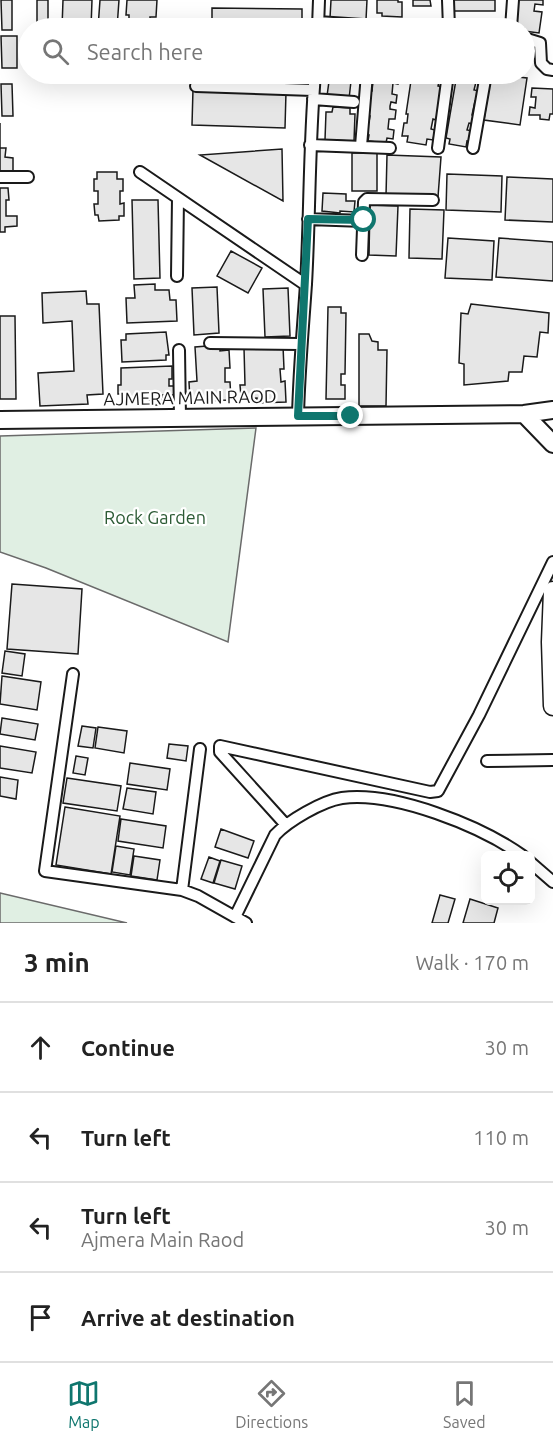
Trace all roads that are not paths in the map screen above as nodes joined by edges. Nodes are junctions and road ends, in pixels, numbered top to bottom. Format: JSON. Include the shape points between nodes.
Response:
{"nodes":[{"id":1,"x":319,"y":0,"type":"edge"},
{"id":2,"x":448,"y":0,"type":"edge"},
{"id":3,"x":513,"y":0,"type":"edge"},
{"id":4,"x":318,"y":18,"type":"edge"},
{"id":5,"x":449,"y":18,"type":"edge"},
{"id":6,"x":512,"y":18,"type":"edge"},
{"id":7,"x":535,"y":41,"type":"edge"},
{"id":8,"x":553,"y":70,"type":"edge"},
{"id":9,"x":314,"y":84,"type":"edge"},
{"id":10,"x":366,"y":84,"type":"edge"},
{"id":11,"x":447,"y":84,"type":"edge"},
{"id":12,"x":484,"y":84,"type":"edge"},
{"id":13,"x":196,"y":86,"type":"dead end"},
{"id":14,"x":313,"y":94,"type":"junction"},
{"id":15,"x":354,"y":102,"type":"dead end"},
{"id":16,"x":310,"y":144,"type":"junction"},
{"id":17,"x":361,"y":146,"type":"junction"},
{"id":18,"x":390,"y":148,"type":"dead end"},
{"id":19,"x":438,"y":148,"type":"dead end"},
{"id":20,"x":473,"y":148,"type":"dead end"},
{"id":21,"x":140,"y":172,"type":"dead end"},
{"id":22,"x":0,"y":177,"type":"edge"},
{"id":23,"x":28,"y":177,"type":"dead end"},
{"id":24,"x":178,"y":198,"type":"junction"},
{"id":25,"x":433,"y":200,"type":"dead end"},
{"id":26,"x":308,"y":219,"type":"junction"},
{"id":27,"x":364,"y":220,"type":"junction"},
{"id":28,"x":362,"y":255,"type":"dead end"},
{"id":29,"x":177,"y":276,"type":"dead end"},
{"id":30,"x":306,"y":285,"type":"junction"},
{"id":31,"x":210,"y":343,"type":"dead end"},
{"id":32,"x":300,"y":344,"type":"junction"},
{"id":33,"x":179,"y":350,"type":"dead end"},
{"id":34,"x":553,"y":410,"type":"edge"},
{"id":35,"x":524,"y":414,"type":"junction"},
{"id":36,"x":298,"y":416,"type":"junction"},
{"id":37,"x":180,"y":418,"type":"junction"},
{"id":38,"x":0,"y":420,"type":"edge"},
{"id":39,"x":553,"y":444,"type":"edge"},
{"id":40,"x":553,"y":562,"type":"edge"},
{"id":41,"x":553,"y":591,"type":"edge"},
{"id":42,"x":73,"y":674,"type":"dead end"},
{"id":43,"x":552,"y":676,"type":"edge"},
{"id":44,"x":553,"y":706,"type":"edge"},
{"id":45,"x":200,"y":749,"type":"dead end"},
{"id":46,"x":553,"y":759,"type":"edge"},
{"id":47,"x":487,"y":761,"type":"dead end"},
{"id":48,"x":286,"y":825,"type":"junction"},
{"id":49,"x":516,"y":851,"type":"edge"},
{"id":50,"x":535,"y":866,"type":"edge"},
{"id":51,"x":553,"y":882,"type":"edge"},
{"id":52,"x":182,"y":890,"type":"junction"},
{"id":53,"x":235,"y":917,"type":"junction"},
{"id":54,"x":246,"y":923,"type":"edge"}],
"edges":[{"from":1,"to":4,"type":"street"},
{"from":2,"to":5,"type":"street"},
{"from":3,"to":6,"type":"street"},
{"from":7,"to":8,"type":"street","via":[[540,43],[541,63]]},
{"from":9,"to":14,"type":"street"},
{"from":10,"to":17,"type":"street"},
{"from":11,"to":19,"type":"street"},
{"from":12,"to":20,"type":"street"},
{"from":13,"to":14,"type":"street"},
{"from":14,"to":15,"type":"street"},
{"from":14,"to":16,"type":"street"},
{"from":16,"to":17,"type":"street"},
{"from":16,"to":26,"type":"street"},
{"from":17,"to":18,"type":"street"},
{"from":21,"to":24,"type":"street"},
{"from":22,"to":23,"type":"street"},
{"from":24,"to":29,"type":"street"},
{"from":24,"to":30,"type":"street"},
{"from":25,"to":27,"type":"street","via":[[367,199]]},
{"from":26,"to":27,"type":"street"},
{"from":26,"to":30,"type":"street"},
{"from":27,"to":28,"type":"street"},
{"from":30,"to":32,"type":"street"},
{"from":31,"to":32,"type":"street"},
{"from":32,"to":36,"type":"street"},
{"from":33,"to":37,"type":"street"},
{"from":34,"to":35,"type":"street","name":"AJMERA MAIN RAOD"},
{"from":35,"to":36,"type":"street","name":"AJMERA MAIN RAOD"},
{"from":35,"to":39,"type":"street"},
{"from":36,"to":37,"type":"street","name":"AJMERA MAIN RAOD"},
{"from":37,"to":38,"type":"street","name":"AJMERA MAIN RAOD"},
{"from":40,"to":48,"type":"street","via":[[438,791],[220,746],[222,755]]},
{"from":41,"to":43,"type":"main road"},
{"from":42,"to":52,"type":"street","via":[[45,871]]},
{"from":43,"to":44,"type":"main road"},
{"from":45,"to":52,"type":"street"},
{"from":46,"to":47,"type":"street"},
{"from":48,"to":49,"type":"street","via":[[340,798],[356,797],[429,811]]},
{"from":48,"to":53,"type":"street","via":[[275,835]]},
{"from":50,"to":51,"type":"street"},
{"from":52,"to":53,"type":"street"},
{"from":53,"to":54,"type":"street"}]}
